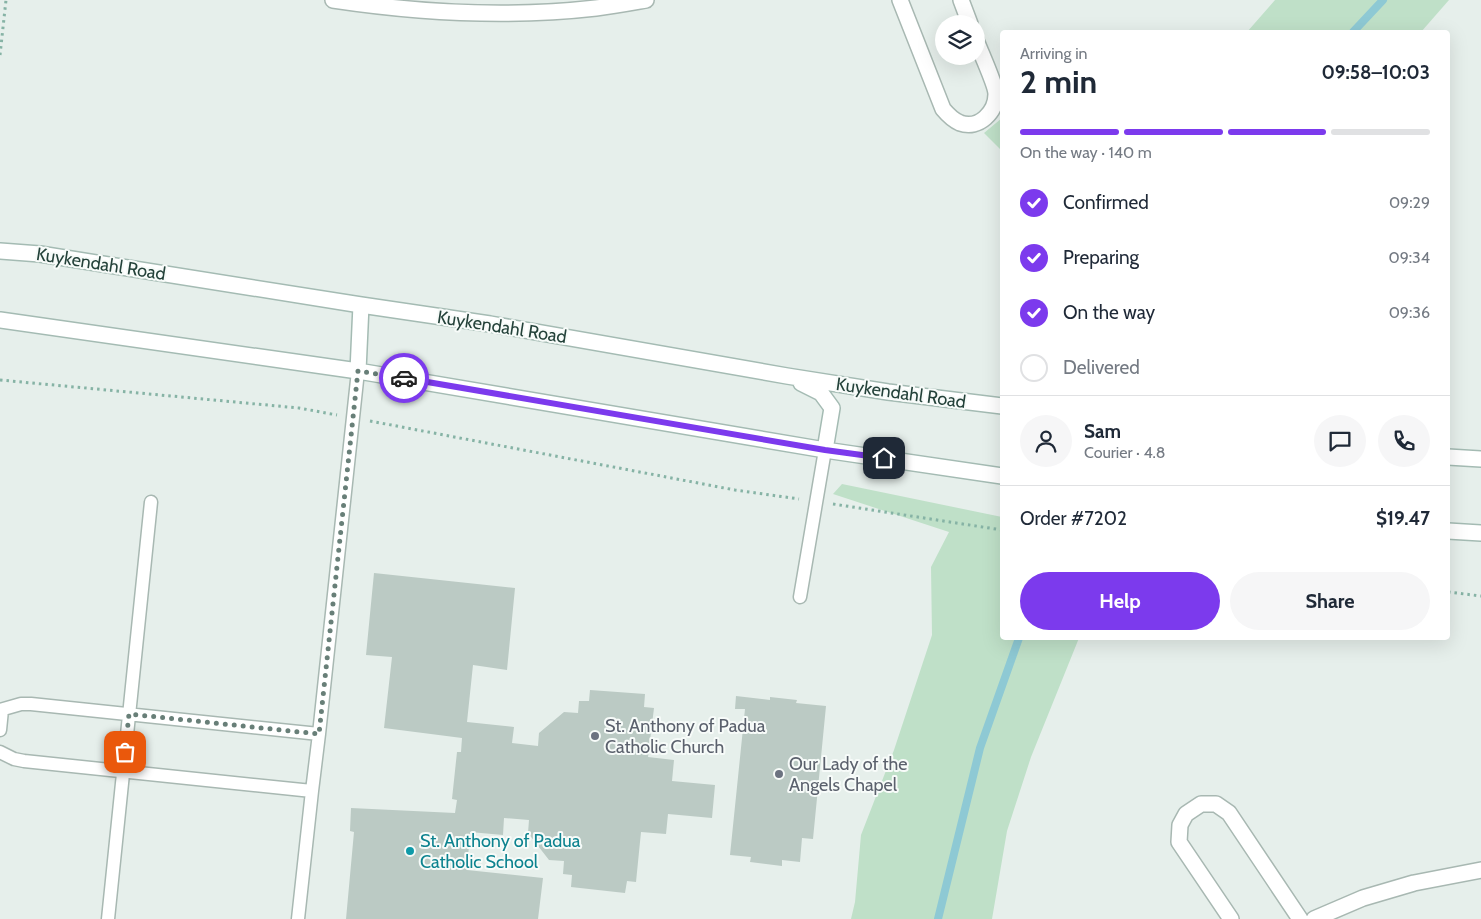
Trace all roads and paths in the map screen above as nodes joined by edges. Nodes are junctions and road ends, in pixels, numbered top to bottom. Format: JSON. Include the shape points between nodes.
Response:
{"nodes":[{"id":1,"x":6,"y":0,"type":"edge"},
{"id":2,"x":333,"y":0,"type":"edge"},
{"id":3,"x":646,"y":0,"type":"edge"},
{"id":4,"x":900,"y":0,"type":"edge"},
{"id":5,"x":961,"y":0,"type":"edge"},
{"id":6,"x":967,"y":15,"type":"edge"},
{"id":7,"x":0,"y":55,"type":"edge"},
{"id":8,"x":985,"y":64,"type":"edge"},
{"id":9,"x":0,"y":251,"type":"edge"},
{"id":10,"x":361,"y":305,"type":"junction"},
{"id":11,"x":0,"y":320,"type":"edge"},
{"id":12,"x":358,"y":371,"type":"junction"},
{"id":13,"x":787,"y":376,"type":"junction"},
{"id":14,"x":0,"y":380,"type":"edge"},
{"id":15,"x":1000,"y":406,"type":"edge"},
{"id":16,"x":354,"y":418,"type":"junction"},
{"id":17,"x":825,"y":450,"type":"junction"},
{"id":18,"x":1450,"y":457,"type":"edge"},
{"id":19,"x":1481,"y":459,"type":"edge"},
{"id":20,"x":1000,"y":476,"type":"edge"},
{"id":21,"x":150,"y":502,"type":"dead end"},
{"id":22,"x":816,"y":502,"type":"junction"},
{"id":23,"x":1000,"y":530,"type":"edge"},
{"id":24,"x":1450,"y":531,"type":"edge"},
{"id":25,"x":1481,"y":534,"type":"edge"},
{"id":26,"x":1450,"y":592,"type":"edge"},
{"id":27,"x":1481,"y":596,"type":"edge"},
{"id":28,"x":800,"y":597,"type":"dead end"},
{"id":29,"x":1,"y":710,"type":"edge"},
{"id":30,"x":129,"y":714,"type":"junction"},
{"id":31,"x":0,"y":730,"type":"edge"},
{"id":32,"x":319,"y":734,"type":"junction"},
{"id":33,"x":0,"y":752,"type":"edge"},
{"id":34,"x":123,"y":772,"type":"junction"},
{"id":35,"x":312,"y":791,"type":"junction"},
{"id":36,"x":1481,"y":870,"type":"edge"},
{"id":37,"x":108,"y":919,"type":"edge"},
{"id":38,"x":298,"y":919,"type":"edge"},
{"id":39,"x":1232,"y":919,"type":"edge"},
{"id":40,"x":1300,"y":919,"type":"edge"},
{"id":41,"x":1314,"y":919,"type":"edge"}],
"edges":[{"from":1,"to":7,"type":"path"},
{"from":2,"to":3,"type":"main road","via":[[452,13],[526,14]]},
{"from":4,"to":8,"type":"main road","via":[[942,109],[961,124],[982,121],[995,104],[996,93]]},
{"from":5,"to":6,"type":"main road"},
{"from":9,"to":10,"type":"main road","name":"Kuykendahl Road","via":[[40,254]]},
{"from":10,"to":12,"type":"main road"},
{"from":10,"to":13,"type":"main road","name":"Kuykendahl Road"},
{"from":11,"to":12,"type":"main road"},
{"from":12,"to":16,"type":"lane"},
{"from":12,"to":17,"type":"main road"},
{"from":13,"to":15,"type":"main road","name":"Kuykendahl Road"},
{"from":13,"to":17,"type":"main road","via":[[821,393],[832,408]]},
{"from":14,"to":16,"type":"path","via":[[299,408]]},
{"from":16,"to":22,"type":"path"},
{"from":16,"to":32,"type":"lane"},
{"from":17,"to":20,"type":"main road"},
{"from":17,"to":22,"type":"lane"},
{"from":18,"to":19,"type":"main road"},
{"from":21,"to":30,"type":"lane"},
{"from":22,"to":23,"type":"path"},
{"from":22,"to":28,"type":"lane"},
{"from":24,"to":25,"type":"main road"},
{"from":26,"to":27,"type":"path"},
{"from":29,"to":30,"type":"lane","via":[[30,704]]},
{"from":29,"to":31,"type":"lane"},
{"from":30,"to":32,"type":"lane"},
{"from":30,"to":34,"type":"lane"},
{"from":32,"to":35,"type":"lane"},
{"from":33,"to":34,"type":"lane","via":[[24,761]]},
{"from":34,"to":35,"type":"lane"},
{"from":34,"to":37,"type":"lane"},
{"from":35,"to":38,"type":"lane"},
{"from":36,"to":41,"type":"main road","via":[[1372,896]]},
{"from":39,"to":40,"type":"main road","via":[[1179,842],[1180,825],[1186,814],[1201,804],[1216,804],[1229,813]]}]}
